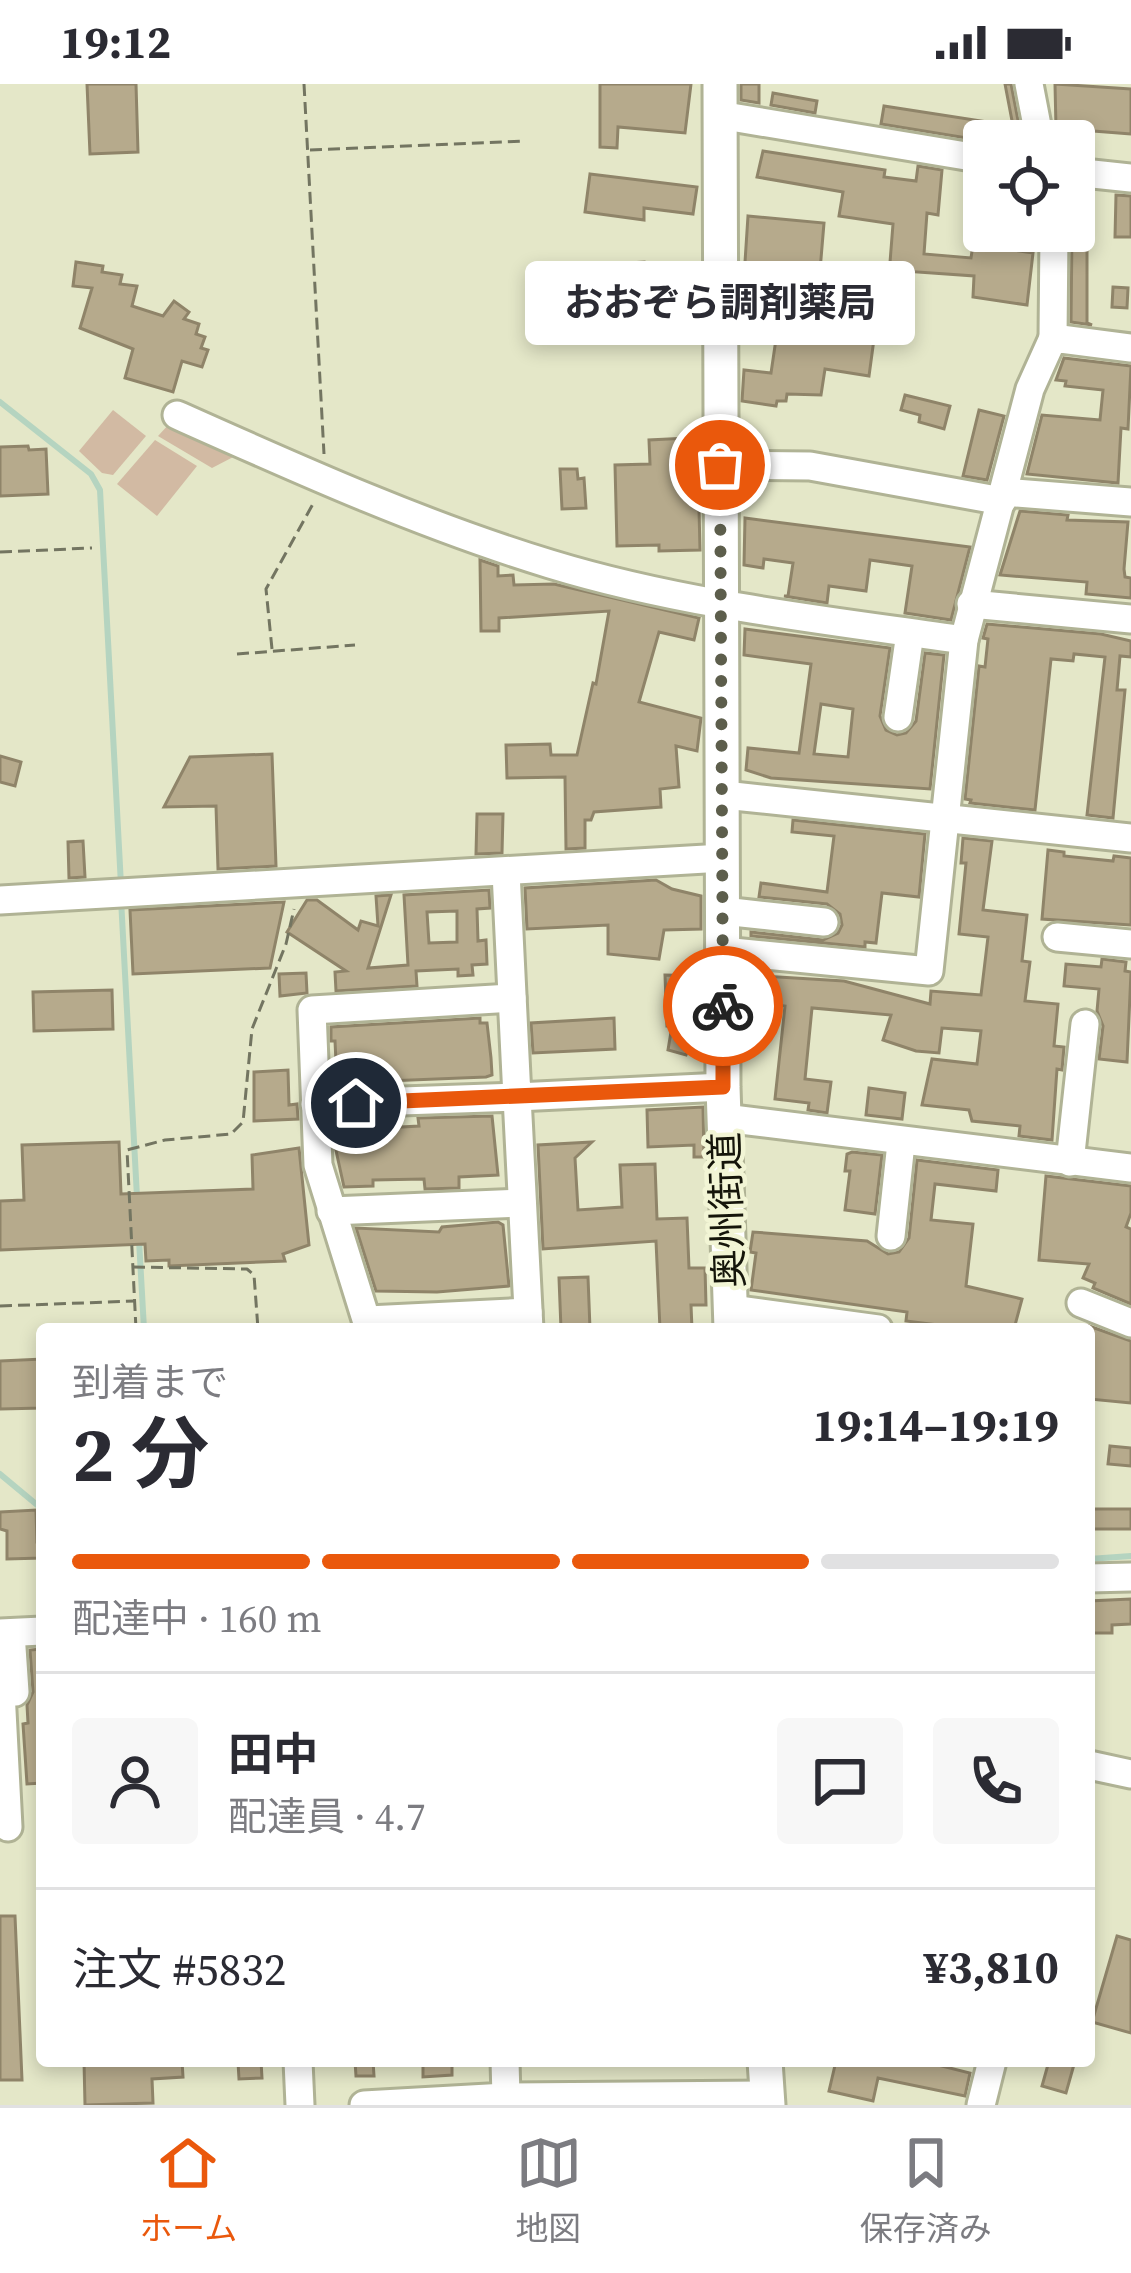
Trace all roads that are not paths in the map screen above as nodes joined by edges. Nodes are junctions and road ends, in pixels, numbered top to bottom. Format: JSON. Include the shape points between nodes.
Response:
{"nodes":[{"id":1,"x":1028,"y":84,"type":"edge"},
{"id":2,"x":719,"y":99,"type":"edge"},
{"id":3,"x":1036,"y":120,"type":"edge"},
{"id":4,"x":963,"y":154,"type":"edge"},
{"id":5,"x":1095,"y":174,"type":"edge"},
{"id":6,"x":1131,"y":178,"type":"edge"},
{"id":7,"x":1054,"y":252,"type":"edge"},
{"id":8,"x":1053,"y":338,"type":"junction"},
{"id":9,"x":1131,"y":347,"type":"edge"},
{"id":10,"x":177,"y":416,"type":"dead end"},
{"id":11,"x":720,"y":465,"type":"junction"},
{"id":12,"x":1131,"y":490,"type":"edge"},
{"id":13,"x":1003,"y":496,"type":"junction"},
{"id":14,"x":1130,"y":502,"type":"edge"},
{"id":15,"x":971,"y":604,"type":"junction"},
{"id":16,"x":723,"y":605,"type":"junction"},
{"id":17,"x":1131,"y":619,"type":"edge"},
{"id":18,"x":910,"y":633,"type":"junction"},
{"id":19,"x":964,"y":640,"type":"junction"},
{"id":20,"x":898,"y":717,"type":"dead end"},
{"id":21,"x":724,"y":795,"type":"junction"},
{"id":22,"x":944,"y":818,"type":"junction"},
{"id":23,"x":1131,"y":838,"type":"edge"},
{"id":24,"x":723,"y":858,"type":"junction"},
{"id":25,"x":506,"y":872,"type":"junction"},
{"id":26,"x":0,"y":900,"type":"edge"},
{"id":27,"x":723,"y":911,"type":"junction"},
{"id":28,"x":824,"y":922,"type":"dead end"},
{"id":29,"x":1057,"y":938,"type":"dead end"},
{"id":30,"x":1131,"y":944,"type":"edge"},
{"id":31,"x":723,"y":951,"type":"junction"},
{"id":32,"x":512,"y":998,"type":"junction"},
{"id":33,"x":1085,"y":1024,"type":"dead end"},
{"id":34,"x":517,"y":1097,"type":"junction"},
{"id":35,"x":724,"y":1102,"type":"junction"},
{"id":36,"x":315,"y":1104,"type":"junction"},
{"id":37,"x":901,"y":1142,"type":"junction"},
{"id":38,"x":1070,"y":1162,"type":"junction"},
{"id":39,"x":1131,"y":1168,"type":"edge"},
{"id":40,"x":523,"y":1203,"type":"junction"},
{"id":41,"x":331,"y":1211,"type":"junction"},
{"id":42,"x":891,"y":1236,"type":"dead end"},
{"id":43,"x":1081,"y":1303,"type":"dead end"},
{"id":44,"x":731,"y":1319,"type":"edge"},
{"id":45,"x":528,"y":1320,"type":"edge"},
{"id":46,"x":367,"y":1323,"type":"edge"},
{"id":47,"x":432,"y":1323,"type":"edge"},
{"id":48,"x":790,"y":1323,"type":"edge"},
{"id":49,"x":1131,"y":1323,"type":"edge"},
{"id":50,"x":1131,"y":1576,"type":"edge"},
{"id":51,"x":1095,"y":1578,"type":"edge"},
{"id":52,"x":36,"y":1631,"type":"edge"},
{"id":53,"x":6,"y":1633,"type":"edge"},
{"id":54,"x":0,"y":1672,"type":"edge"},
{"id":55,"x":1095,"y":1766,"type":"edge"},
{"id":56,"x":1131,"y":1774,"type":"edge"},
{"id":57,"x":20,"y":1786,"type":"dead end"},
{"id":58,"x":8,"y":1827,"type":"dead end"},
{"id":59,"x":298,"y":2067,"type":"edge"},
{"id":60,"x":505,"y":2067,"type":"edge"},
{"id":61,"x":765,"y":2067,"type":"edge"},
{"id":62,"x":990,"y":2067,"type":"edge"},
{"id":63,"x":506,"y":2097,"type":"junction"},
{"id":64,"x":768,"y":2100,"type":"edge"},
{"id":65,"x":300,"y":2105,"type":"edge"},
{"id":66,"x":364,"y":2105,"type":"edge"},
{"id":67,"x":981,"y":2105,"type":"edge"}],
"edges":[{"from":1,"to":3,"type":"street"},
{"from":2,"to":4,"type":"street"},
{"from":2,"to":11,"type":"main road","name":"奥州街道"},
{"from":5,"to":6,"type":"street"},
{"from":7,"to":8,"type":"street"},
{"from":8,"to":9,"type":"street"},
{"from":8,"to":13,"type":"street","via":[[1030,389]]},
{"from":10,"to":16,"type":"street","via":[[386,507],[553,565]]},
{"from":11,"to":13,"type":"street","via":[[811,466]]},
{"from":11,"to":16,"type":"main road","name":"奥州街道"},
{"from":12,"to":14,"type":"street"},
{"from":13,"to":14,"type":"street"},
{"from":13,"to":15,"type":"street"},
{"from":15,"to":17,"type":"street"},
{"from":15,"to":19,"type":"street"},
{"from":16,"to":18,"type":"street"},
{"from":16,"to":21,"type":"main road","name":"奥州街道"},
{"from":18,"to":19,"type":"street"},
{"from":18,"to":20,"type":"street"},
{"from":19,"to":22,"type":"street"},
{"from":21,"to":22,"type":"street"},
{"from":21,"to":24,"type":"main road","name":"奥州街道"},
{"from":22,"to":23,"type":"street"},
{"from":22,"to":31,"type":"street","via":[[929,970]]},
{"from":24,"to":25,"type":"street"},
{"from":24,"to":27,"type":"main road","name":"奥州街道"},
{"from":25,"to":26,"type":"street"},
{"from":25,"to":32,"type":"street"},
{"from":27,"to":28,"type":"street"},
{"from":27,"to":31,"type":"main road","name":"奥州街道"},
{"from":29,"to":30,"type":"street"},
{"from":31,"to":35,"type":"main road","name":"奥州街道"},
{"from":32,"to":34,"type":"street"},
{"from":32,"to":36,"type":"street","via":[[312,1010]]},
{"from":33,"to":38,"type":"street"},
{"from":34,"to":35,"type":"street"},
{"from":34,"to":36,"type":"street"},
{"from":34,"to":40,"type":"street"},
{"from":35,"to":37,"type":"street"},
{"from":35,"to":44,"type":"main road","name":"奥州街道"},
{"from":36,"to":41,"type":"street","via":[[318,1165]]},
{"from":37,"to":38,"type":"street"},
{"from":37,"to":42,"type":"street"},
{"from":38,"to":39,"type":"street"},
{"from":40,"to":41,"type":"street"},
{"from":40,"to":45,"type":"street"},
{"from":41,"to":46,"type":"street"},
{"from":43,"to":49,"type":"street"},
{"from":44,"to":48,"type":"street"},
{"from":45,"to":47,"type":"street"},
{"from":50,"to":51,"type":"street"},
{"from":52,"to":53,"type":"street"},
{"from":53,"to":57,"type":"street"},
{"from":54,"to":58,"type":"street"},
{"from":55,"to":56,"type":"street"},
{"from":59,"to":65,"type":"street"},
{"from":60,"to":63,"type":"street"},
{"from":61,"to":64,"type":"main road"},
{"from":62,"to":67,"type":"street"},
{"from":63,"to":64,"type":"street"},
{"from":63,"to":66,"type":"street"}]}
